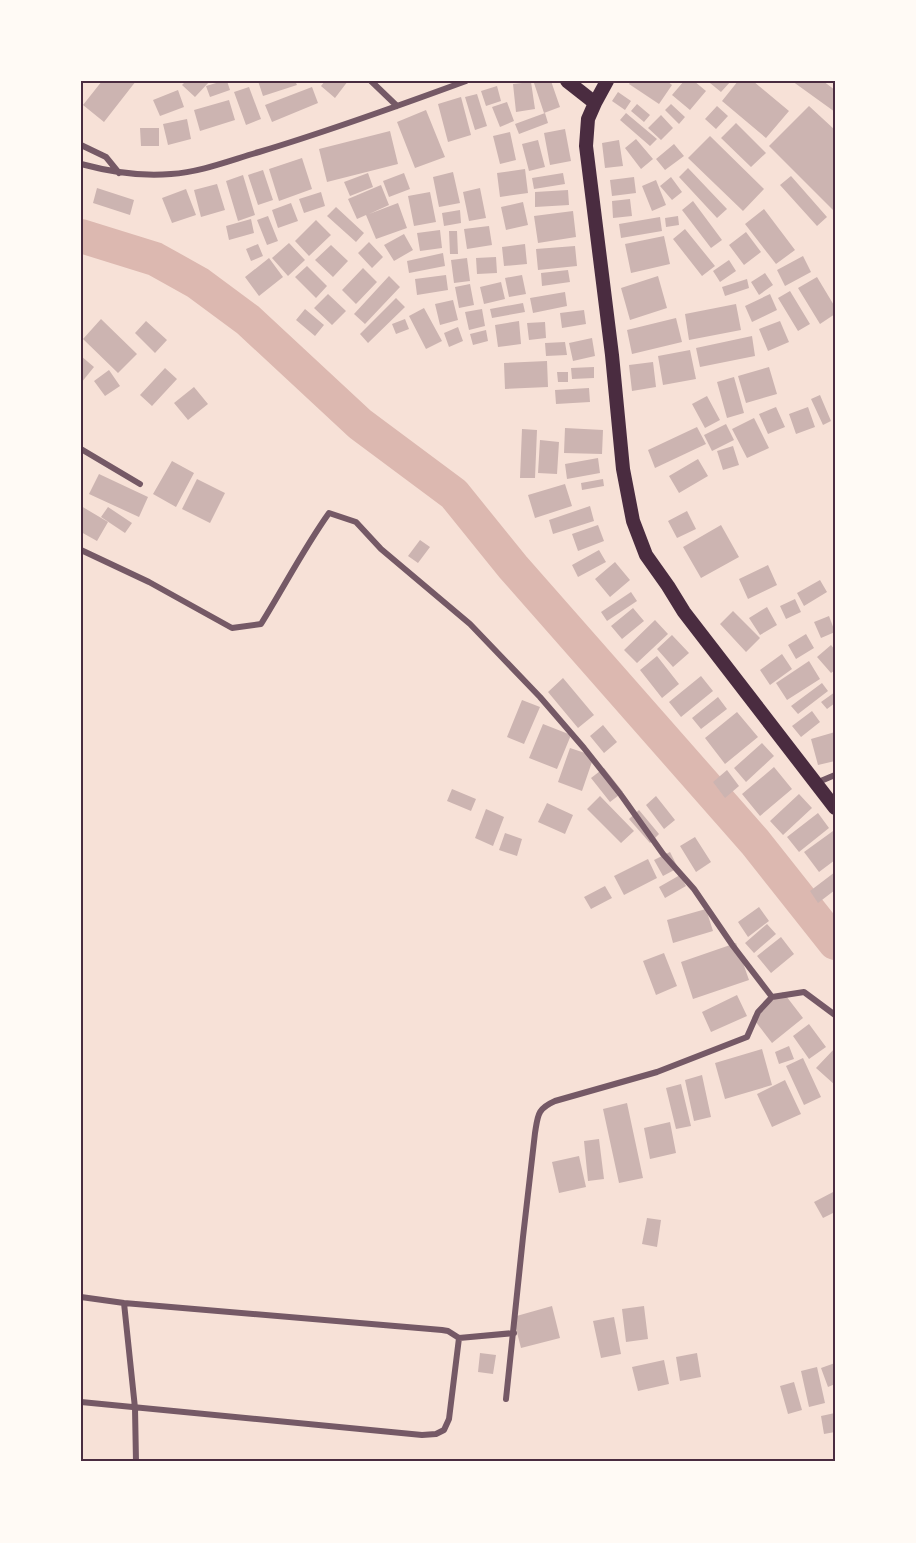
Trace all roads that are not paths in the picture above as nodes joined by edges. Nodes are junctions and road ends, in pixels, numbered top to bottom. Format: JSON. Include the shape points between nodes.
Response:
{"nodes":[{"id":1,"x":370,"y":81,"type":"edge"},
{"id":2,"x":466,"y":81,"type":"edge"},
{"id":3,"x":567,"y":81,"type":"edge"},
{"id":4,"x":607,"y":81,"type":"edge"},
{"id":5,"x":595,"y":103,"type":"junction"},
{"id":6,"x":397,"y":106,"type":"junction"},
{"id":7,"x":81,"y":145,"type":"edge"},
{"id":8,"x":81,"y":164,"type":"edge"},
{"id":9,"x":119,"y":173,"type":"junction"},
{"id":10,"x":81,"y":449,"type":"edge"},
{"id":11,"x":140,"y":484,"type":"dead end"},
{"id":12,"x":81,"y":550,"type":"edge"},
{"id":13,"x":835,"y":775,"type":"edge"},
{"id":14,"x":816,"y":783,"type":"junction"},
{"id":15,"x":835,"y":808,"type":"edge"},
{"id":16,"x":772,"y":997,"type":"junction"},
{"id":17,"x":835,"y":1015,"type":"edge"},
{"id":18,"x":81,"y":1297,"type":"edge"},
{"id":19,"x":124,"y":1304,"type":"junction"},
{"id":20,"x":514,"y":1333,"type":"junction"},
{"id":21,"x":459,"y":1338,"type":"junction"},
{"id":22,"x":506,"y":1399,"type":"dead end"},
{"id":23,"x":81,"y":1402,"type":"edge"},
{"id":24,"x":135,"y":1408,"type":"junction"},
{"id":25,"x":136,"y":1462,"type":"edge"}],
"edges":[{"from":1,"to":6,"type":"street"},
{"from":2,"to":6,"type":"street"},
{"from":3,"to":5,"type":"main road"},
{"from":4,"to":5,"type":"main road"},
{"from":5,"to":14,"type":"main road","via":[[588,119],[586,146],[623,469],[639,540],[684,612]]},
{"from":6,"to":9,"type":"street","via":[[213,166],[172,174]]},
{"from":7,"to":9,"type":"street","via":[[106,157]]},
{"from":8,"to":9,"type":"street"},
{"from":10,"to":11,"type":"street"},
{"from":12,"to":16,"type":"street","via":[[232,628],[261,624],[329,513],[356,522],[381,549],[470,624],[540,697],[694,889]]},
{"from":13,"to":14,"type":"street"},
{"from":14,"to":15,"type":"main road"},
{"from":16,"to":17,"type":"street","via":[[804,992]]},
{"from":16,"to":20,"type":"street","via":[[758,1012],[747,1037],[657,1072],[555,1101],[540,1111]]},
{"from":18,"to":19,"type":"street"},
{"from":19,"to":21,"type":"street","via":[[442,1330]]},
{"from":19,"to":24,"type":"street"},
{"from":20,"to":21,"type":"street"},
{"from":20,"to":22,"type":"street"},
{"from":21,"to":24,"type":"street","via":[[449,1419],[444,1430],[436,1434]]},
{"from":23,"to":24,"type":"street"},
{"from":24,"to":25,"type":"street"}]}
